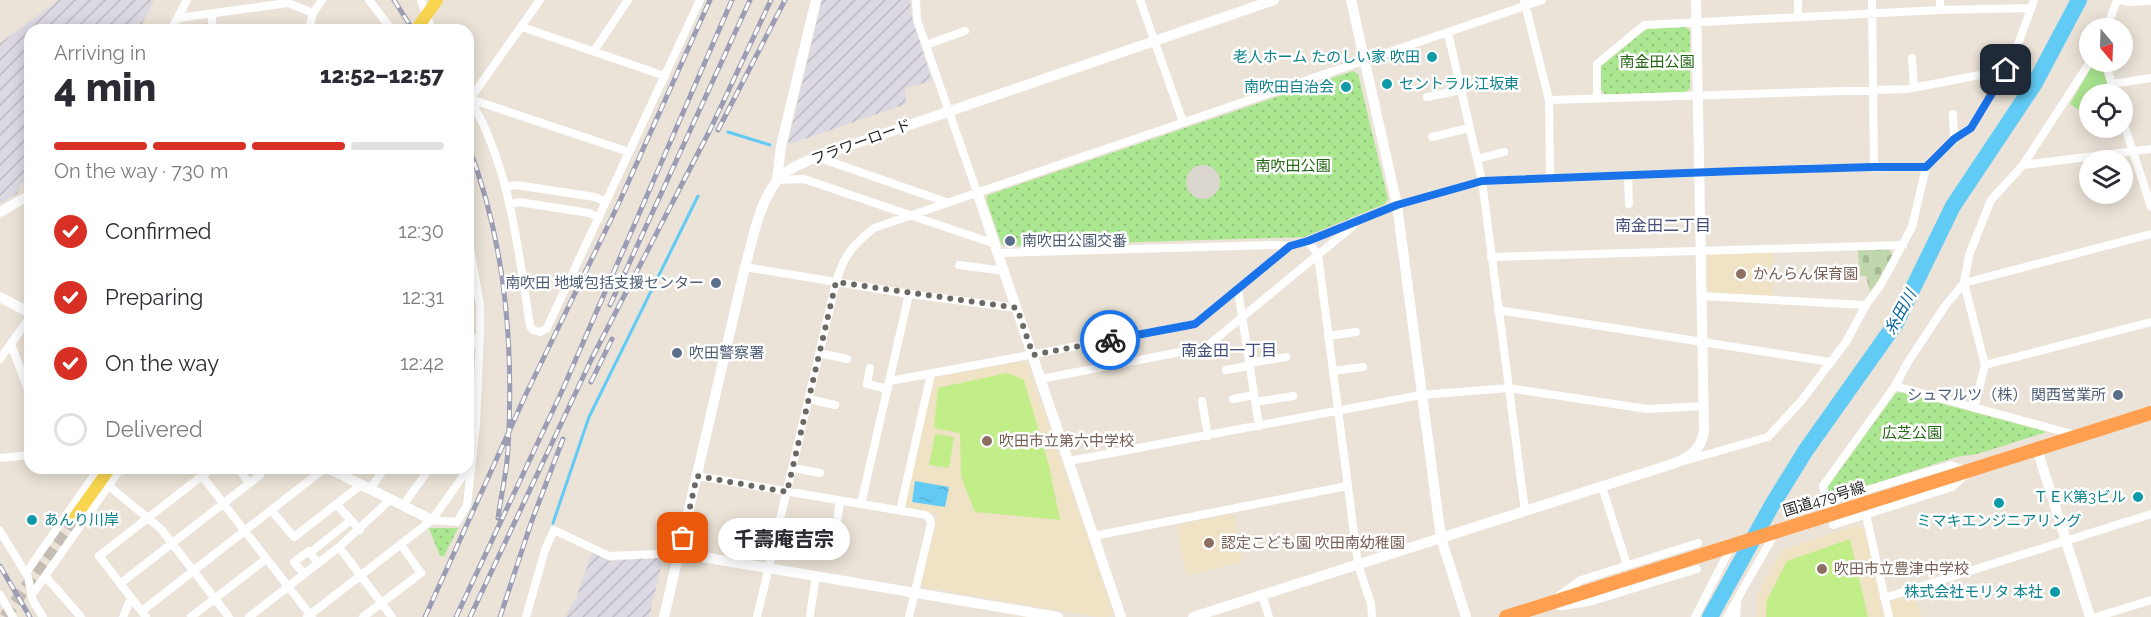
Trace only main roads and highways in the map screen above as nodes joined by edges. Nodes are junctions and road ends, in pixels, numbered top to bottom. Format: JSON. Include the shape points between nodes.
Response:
{"nodes":[{"id":1,"x":437,"y":0,"type":"edge"},
{"id":2,"x":420,"y":24,"type":"edge"},
{"id":3,"x":2151,"y":413,"type":"edge"},
{"id":4,"x":106,"y":474,"type":"edge"},
{"id":5,"x":75,"y":517,"type":"tunnel mouth"},
{"id":6,"x":1506,"y":617,"type":"edge"}],
"edges":[{"from":1,"to":2,"type":"main road"},
{"from":3,"to":6,"type":"highway","name":"国道479号線"},
{"from":4,"to":5,"type":"main road"}]}
